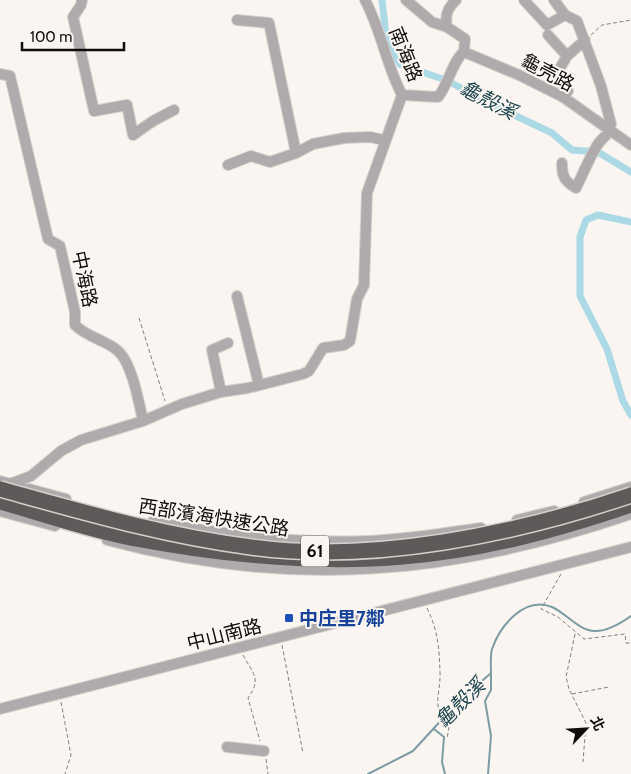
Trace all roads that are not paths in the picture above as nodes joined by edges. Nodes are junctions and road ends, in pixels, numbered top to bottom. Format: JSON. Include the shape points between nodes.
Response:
{"nodes":[{"id":1,"x":82,"y":0,"type":"edge"},
{"id":2,"x":365,"y":0,"type":"edge"},
{"id":3,"x":406,"y":0,"type":"edge"},
{"id":4,"x":456,"y":0,"type":"edge"},
{"id":5,"x":524,"y":0,"type":"edge"},
{"id":6,"x":554,"y":0,"type":"edge"},
{"id":7,"x":565,"y":15,"type":"junction"},
{"id":8,"x":237,"y":20,"type":"dead end"},
{"id":9,"x":447,"y":27,"type":"junction"},
{"id":10,"x":548,"y":35,"type":"dead end"},
{"id":11,"x":585,"y":40,"type":"junction"},
{"id":12,"x":464,"y":52,"type":"junction"},
{"id":13,"x":566,"y":56,"type":"junction"},
{"id":14,"x":0,"y":74,"type":"edge"},
{"id":15,"x":402,"y":95,"type":"junction"},
{"id":16,"x":563,"y":97,"type":"junction"},
{"id":17,"x":174,"y":110,"type":"dead end"},
{"id":18,"x":610,"y":131,"type":"junction"},
{"id":19,"x":384,"y":140,"type":"junction"},
{"id":20,"x":631,"y":145,"type":"edge"},
{"id":21,"x":296,"y":153,"type":"junction"},
{"id":22,"x":562,"y":163,"type":"dead end"},
{"id":23,"x":228,"y":165,"type":"dead end"},
{"id":24,"x":237,"y":296,"type":"dead end"},
{"id":25,"x":228,"y":343,"type":"dead end"},
{"id":26,"x":259,"y":386,"type":"junction"},
{"id":27,"x":221,"y":392,"type":"junction"},
{"id":28,"x":143,"y":421,"type":"junction"},
{"id":29,"x":3,"y":485,"type":"edge"},
{"id":30,"x":631,"y":487,"type":"edge"},
{"id":31,"x":0,"y":494,"type":"edge"},
{"id":32,"x":631,"y":495,"type":"edge"},
{"id":33,"x":0,"y":502,"type":"edge"},
{"id":34,"x":631,"y":505,"type":"edge"},
{"id":35,"x":0,"y":511,"type":"edge"},
{"id":36,"x":631,"y":514,"type":"edge"},
{"id":37,"x":631,"y":547,"type":"edge"},
{"id":38,"x":0,"y":709,"type":"edge"},
{"id":39,"x":227,"y":747,"type":"dead end"},
{"id":40,"x":264,"y":752,"type":"road end"}],
"edges":[{"from":1,"to":17,"type":"street","via":[[73,17],[94,111],[127,106],[133,135]]},
{"from":2,"to":15,"type":"street","name":"南海路"},
{"from":3,"to":9,"type":"street","via":[[432,22]]},
{"from":4,"to":9,"type":"street","via":[[446,16]]},
{"from":5,"to":7,"type":"street","via":[[547,25]]},
{"from":6,"to":7,"type":"street"},
{"from":7,"to":11,"type":"street","via":[[577,21]]},
{"from":8,"to":21,"type":"street","via":[[269,23]]},
{"from":9,"to":12,"type":"street","via":[[465,39]]},
{"from":10,"to":13,"type":"street"},
{"from":11,"to":13,"type":"street"},
{"from":11,"to":18,"type":"street","via":[[609,112]]},
{"from":12,"to":15,"type":"street","name":"南海路","via":[[458,57],[442,94],[435,98]]},
{"from":12,"to":16,"type":"street","name":"龜壳路"},
{"from":13,"to":16,"type":"street","via":[[556,75],[568,91]]},
{"from":14,"to":28,"type":"street","name":"中海路","via":[[10,76],[48,239],[60,246],[75,325],[83,333],[119,352],[135,384]]},
{"from":15,"to":19,"type":"street"},
{"from":16,"to":18,"type":"street","name":"龜壳路"},
{"from":18,"to":20,"type":"street","name":"龜壳路"},
{"from":18,"to":22,"type":"street","via":[[594,149],[576,188],[565,181]]},
{"from":19,"to":21,"type":"street","via":[[344,138],[312,144]]},
{"from":19,"to":26,"type":"street","via":[[367,193],[364,285],[357,299],[350,341],[323,348],[309,371],[303,374]]},
{"from":21,"to":23,"type":"street","via":[[270,162],[251,156]]},
{"from":24,"to":26,"type":"street"},
{"from":25,"to":27,"type":"street","via":[[212,350]]},
{"from":26,"to":27,"type":"street"},
{"from":27,"to":28,"type":"street"},
{"from":28,"to":29,"type":"street","via":[[81,440],[31,476]]},
{"from":29,"to":30,"type":"street","via":[[139,520],[225,534],[368,541],[482,528],[568,508]]},
{"from":29,"to":31,"type":"street"},
{"from":29,"to":32,"type":"highway","name":"西部濱海快速公路","number":"61","bridge":true,"via":[[132,526],[252,548],[328,552],[477,537],[568,516]]},
{"from":33,"to":34,"type":"highway","name":"西部濱海快速公路","number":"61","via":[[130,538],[250,557],[330,560],[403,557],[479,547],[570,526]]},
{"from":35,"to":36,"type":"street","via":[[132,546],[250,567],[334,571],[406,567],[479,557],[570,535]]},
{"from":37,"to":38,"type":"street","name":"中山南路"},
{"from":39,"to":40,"type":"street"}]}
